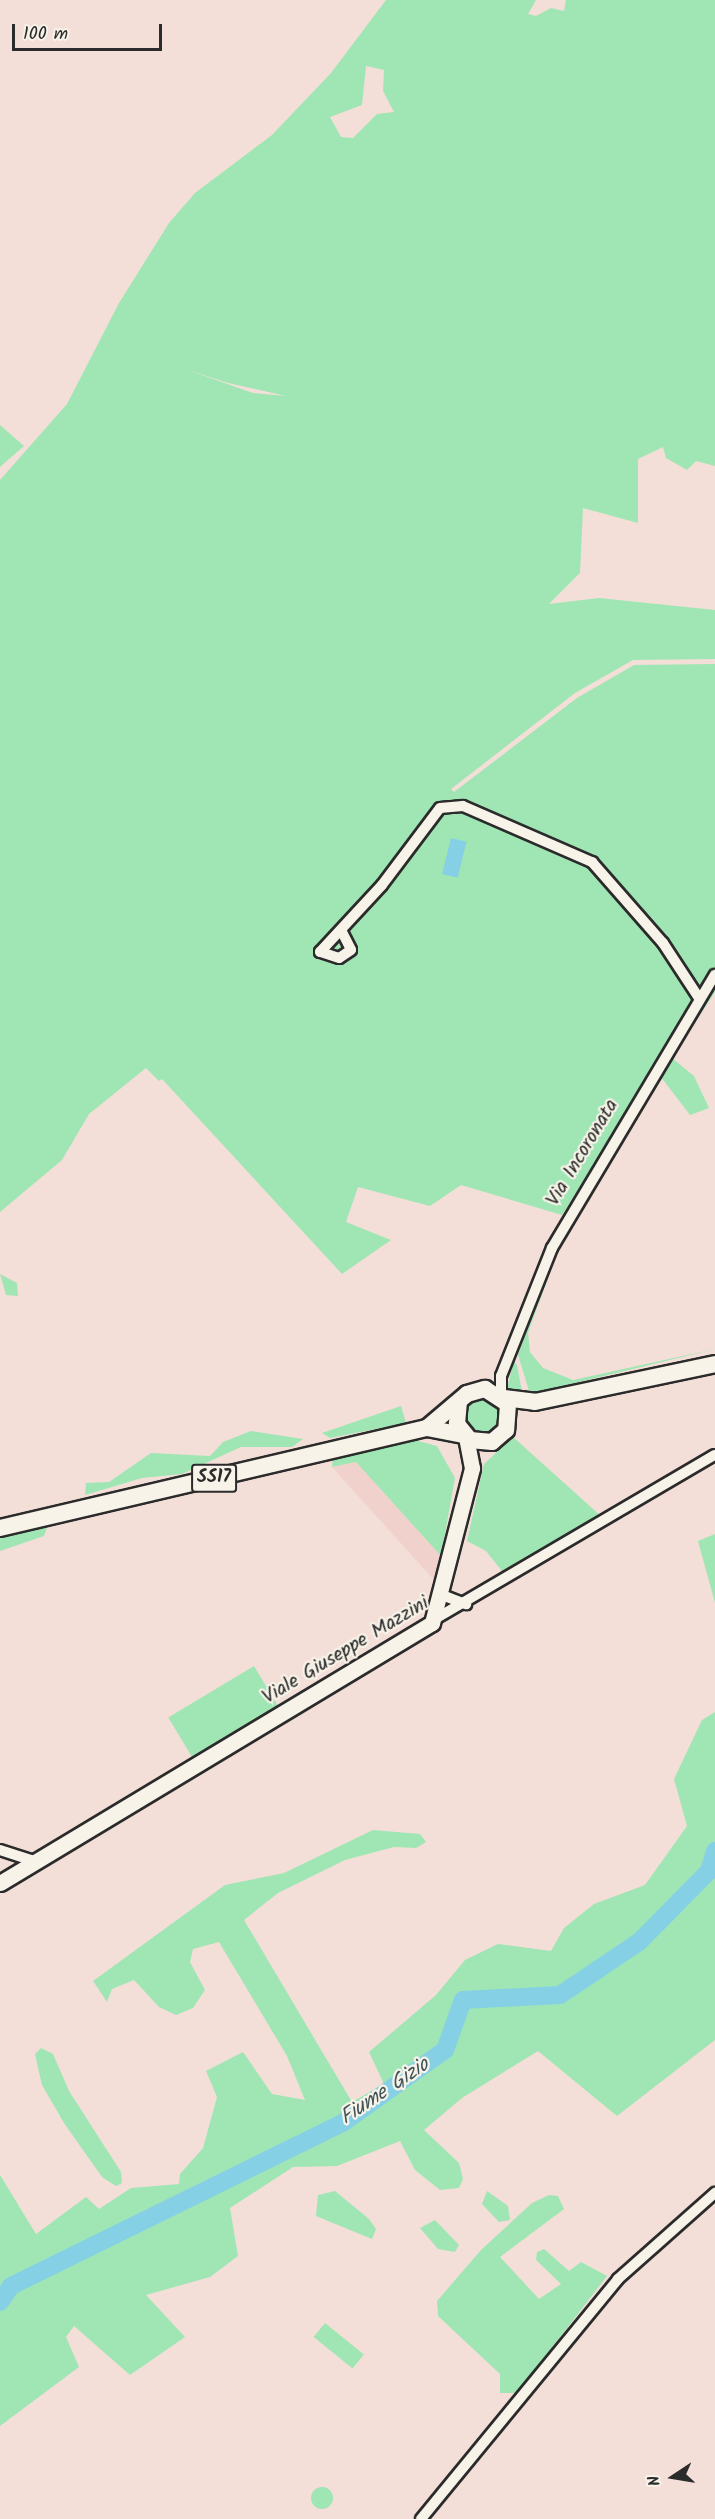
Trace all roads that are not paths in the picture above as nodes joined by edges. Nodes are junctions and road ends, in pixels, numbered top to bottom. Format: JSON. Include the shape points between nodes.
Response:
{"nodes":[{"id":1,"x":341,"y":930,"type":"dead end"},
{"id":2,"x":715,"y":975,"type":"edge"},
{"id":3,"x":699,"y":998,"type":"junction"},
{"id":4,"x":715,"y":1354,"type":"edge"},
{"id":5,"x":507,"y":1364,"type":"junction"},
{"id":6,"x":715,"y":1364,"type":"edge"},
{"id":7,"x":634,"y":1379,"type":"junction"},
{"id":8,"x":481,"y":1389,"type":"junction"},
{"id":9,"x":502,"y":1397,"type":"junction"},
{"id":10,"x":535,"y":1402,"type":"junction"},
{"id":11,"x":459,"y":1403,"type":"junction"},
{"id":12,"x":509,"y":1423,"type":"junction"},
{"id":13,"x":428,"y":1428,"type":"junction"},
{"id":14,"x":465,"y":1436,"type":"junction"},
{"id":15,"x":495,"y":1440,"type":"junction"},
{"id":16,"x":715,"y":1455,"type":"edge"},
{"id":17,"x":472,"y":1468,"type":"junction"},
{"id":18,"x":0,"y":1528,"type":"edge"},
{"id":19,"x":442,"y":1595,"type":"junction"},
{"id":20,"x":466,"y":1604,"type":"junction"},
{"id":21,"x":435,"y":1619,"type":"junction"},
{"id":22,"x":0,"y":1850,"type":"edge"},
{"id":23,"x":34,"y":1861,"type":"junction"},
{"id":24,"x":0,"y":1883,"type":"edge"},
{"id":25,"x":715,"y":2193,"type":"edge"},
{"id":26,"x":420,"y":2519,"type":"edge"}],
"edges":[{"from":1,"to":3,"type":"street","via":[[440,808],[463,806],[592,862],[663,943]]},
{"from":2,"to":3,"type":"street","name":"Via Incoronata"},
{"from":3,"to":5,"type":"street","name":"Via Incoronata","via":[[552,1248]]},
{"from":4,"to":7,"type":"main road"},
{"from":5,"to":8,"type":"street","name":"Via Incoronata"},
{"from":5,"to":9,"type":"street","name":"Via Incoronata"},
{"from":6,"to":7,"type":"main road"},
{"from":7,"to":10,"type":"main road"},
{"from":8,"to":9,"type":"main road"},
{"from":8,"to":11,"type":"main road"},
{"from":9,"to":10,"type":"main road"},
{"from":9,"to":12,"type":"main road"},
{"from":10,"to":12,"type":"main road"},
{"from":11,"to":13,"type":"main road","number":"SS17"},
{"from":11,"to":14,"type":"main road","via":[[456,1420]]},
{"from":12,"to":15,"type":"main road"},
{"from":13,"to":14,"type":"main road","number":"SS17"},
{"from":13,"to":18,"type":"main road","number":"SS17"},
{"from":14,"to":15,"type":"main road"},
{"from":14,"to":17,"type":"main road"},
{"from":15,"to":17,"type":"main road"},
{"from":16,"to":20,"type":"street","name":"Viale Giuseppe Mazzini"},
{"from":17,"to":19,"type":"main road"},
{"from":19,"to":20,"type":"street"},
{"from":19,"to":21,"type":"main road"},
{"from":20,"to":21,"type":"street","name":"Viale Giuseppe Mazzini"},
{"from":21,"to":23,"type":"main road","name":"Viale Giuseppe Mazzini"},
{"from":22,"to":23,"type":"street"},
{"from":23,"to":24,"type":"main road","name":"Viale Giuseppe Mazzini"},
{"from":25,"to":26,"type":"street","via":[[618,2279]]}]}
